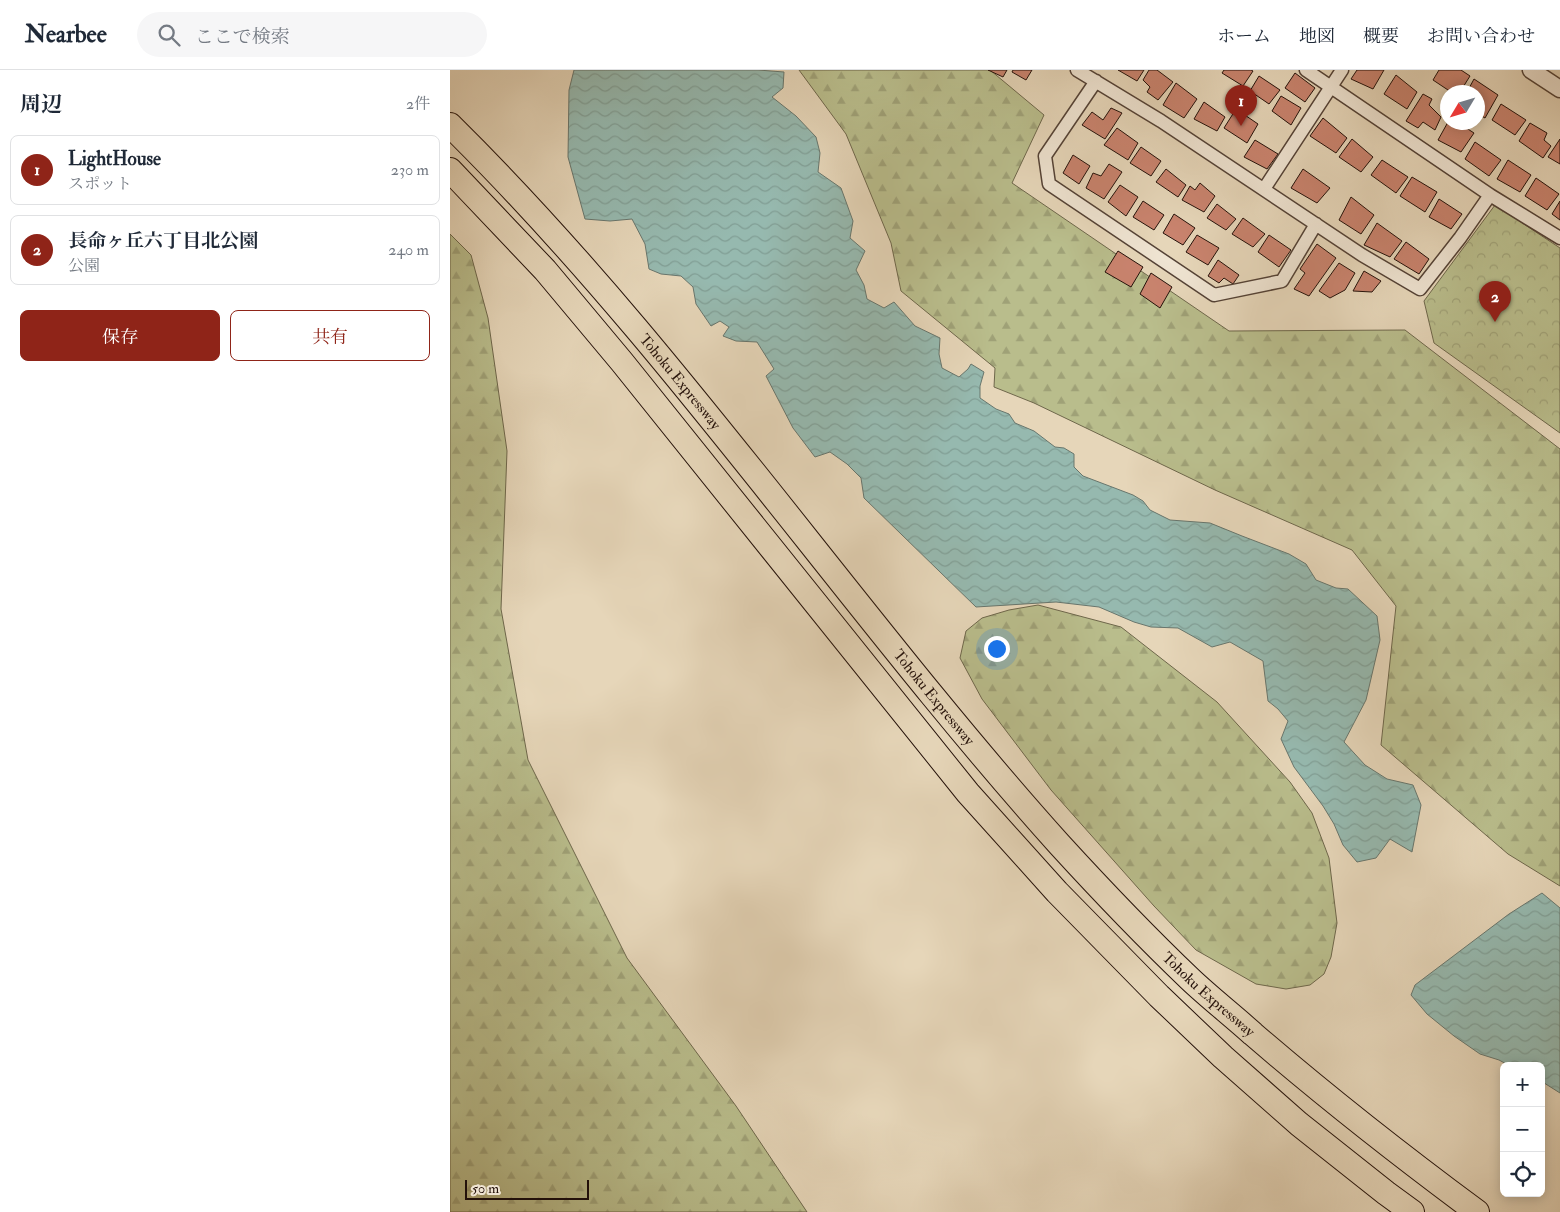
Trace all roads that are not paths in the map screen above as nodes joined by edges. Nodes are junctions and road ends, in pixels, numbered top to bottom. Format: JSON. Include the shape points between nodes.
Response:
{"nodes":[{"id":1,"x":1078,"y":70,"type":"edge"},
{"id":2,"x":1306,"y":70,"type":"edge"},
{"id":3,"x":1342,"y":70,"type":"edge"},
{"id":4,"x":1531,"y":70,"type":"edge"},
{"id":5,"x":1096,"y":81,"type":"junction"},
{"id":6,"x":1331,"y":87,"type":"junction"},
{"id":7,"x":1560,"y":90,"type":"edge"},
{"id":8,"x":450,"y":125,"type":"edge"},
{"id":9,"x":450,"y":170,"type":"edge"},
{"id":10,"x":1264,"y":189,"type":"junction"},
{"id":11,"x":1490,"y":196,"type":"junction"},
{"id":12,"x":1316,"y":224,"type":"junction"},
{"id":13,"x":1560,"y":238,"type":"edge"},
{"id":14,"x":1412,"y":1212,"type":"edge"},
{"id":15,"x":1477,"y":1212,"type":"edge"}],
"edges":[{"from":1,"to":5,"type":"street"},
{"from":2,"to":6,"type":"street"},
{"from":3,"to":6,"type":"street"},
{"from":4,"to":7,"type":"street"},
{"from":5,"to":10,"type":"street"},
{"from":5,"to":12,"type":"street","via":[[1046,156],[1049,184],[1214,295],[1282,281]]},
{"from":6,"to":10,"type":"street"},
{"from":6,"to":11,"type":"street"},
{"from":8,"to":15,"type":"highway","name":"Tohoku Expressway","via":[[593,279],[669,368],[931,695],[1123,912],[1192,981],[1272,1051],[1408,1162]]},
{"from":9,"to":14,"type":"highway","via":[[545,270],[968,793],[1051,886],[1223,1057],[1299,1124]]},
{"from":10,"to":12,"type":"street"},
{"from":11,"to":12,"type":"street","via":[[1420,289]]},
{"from":11,"to":13,"type":"street"}]}
